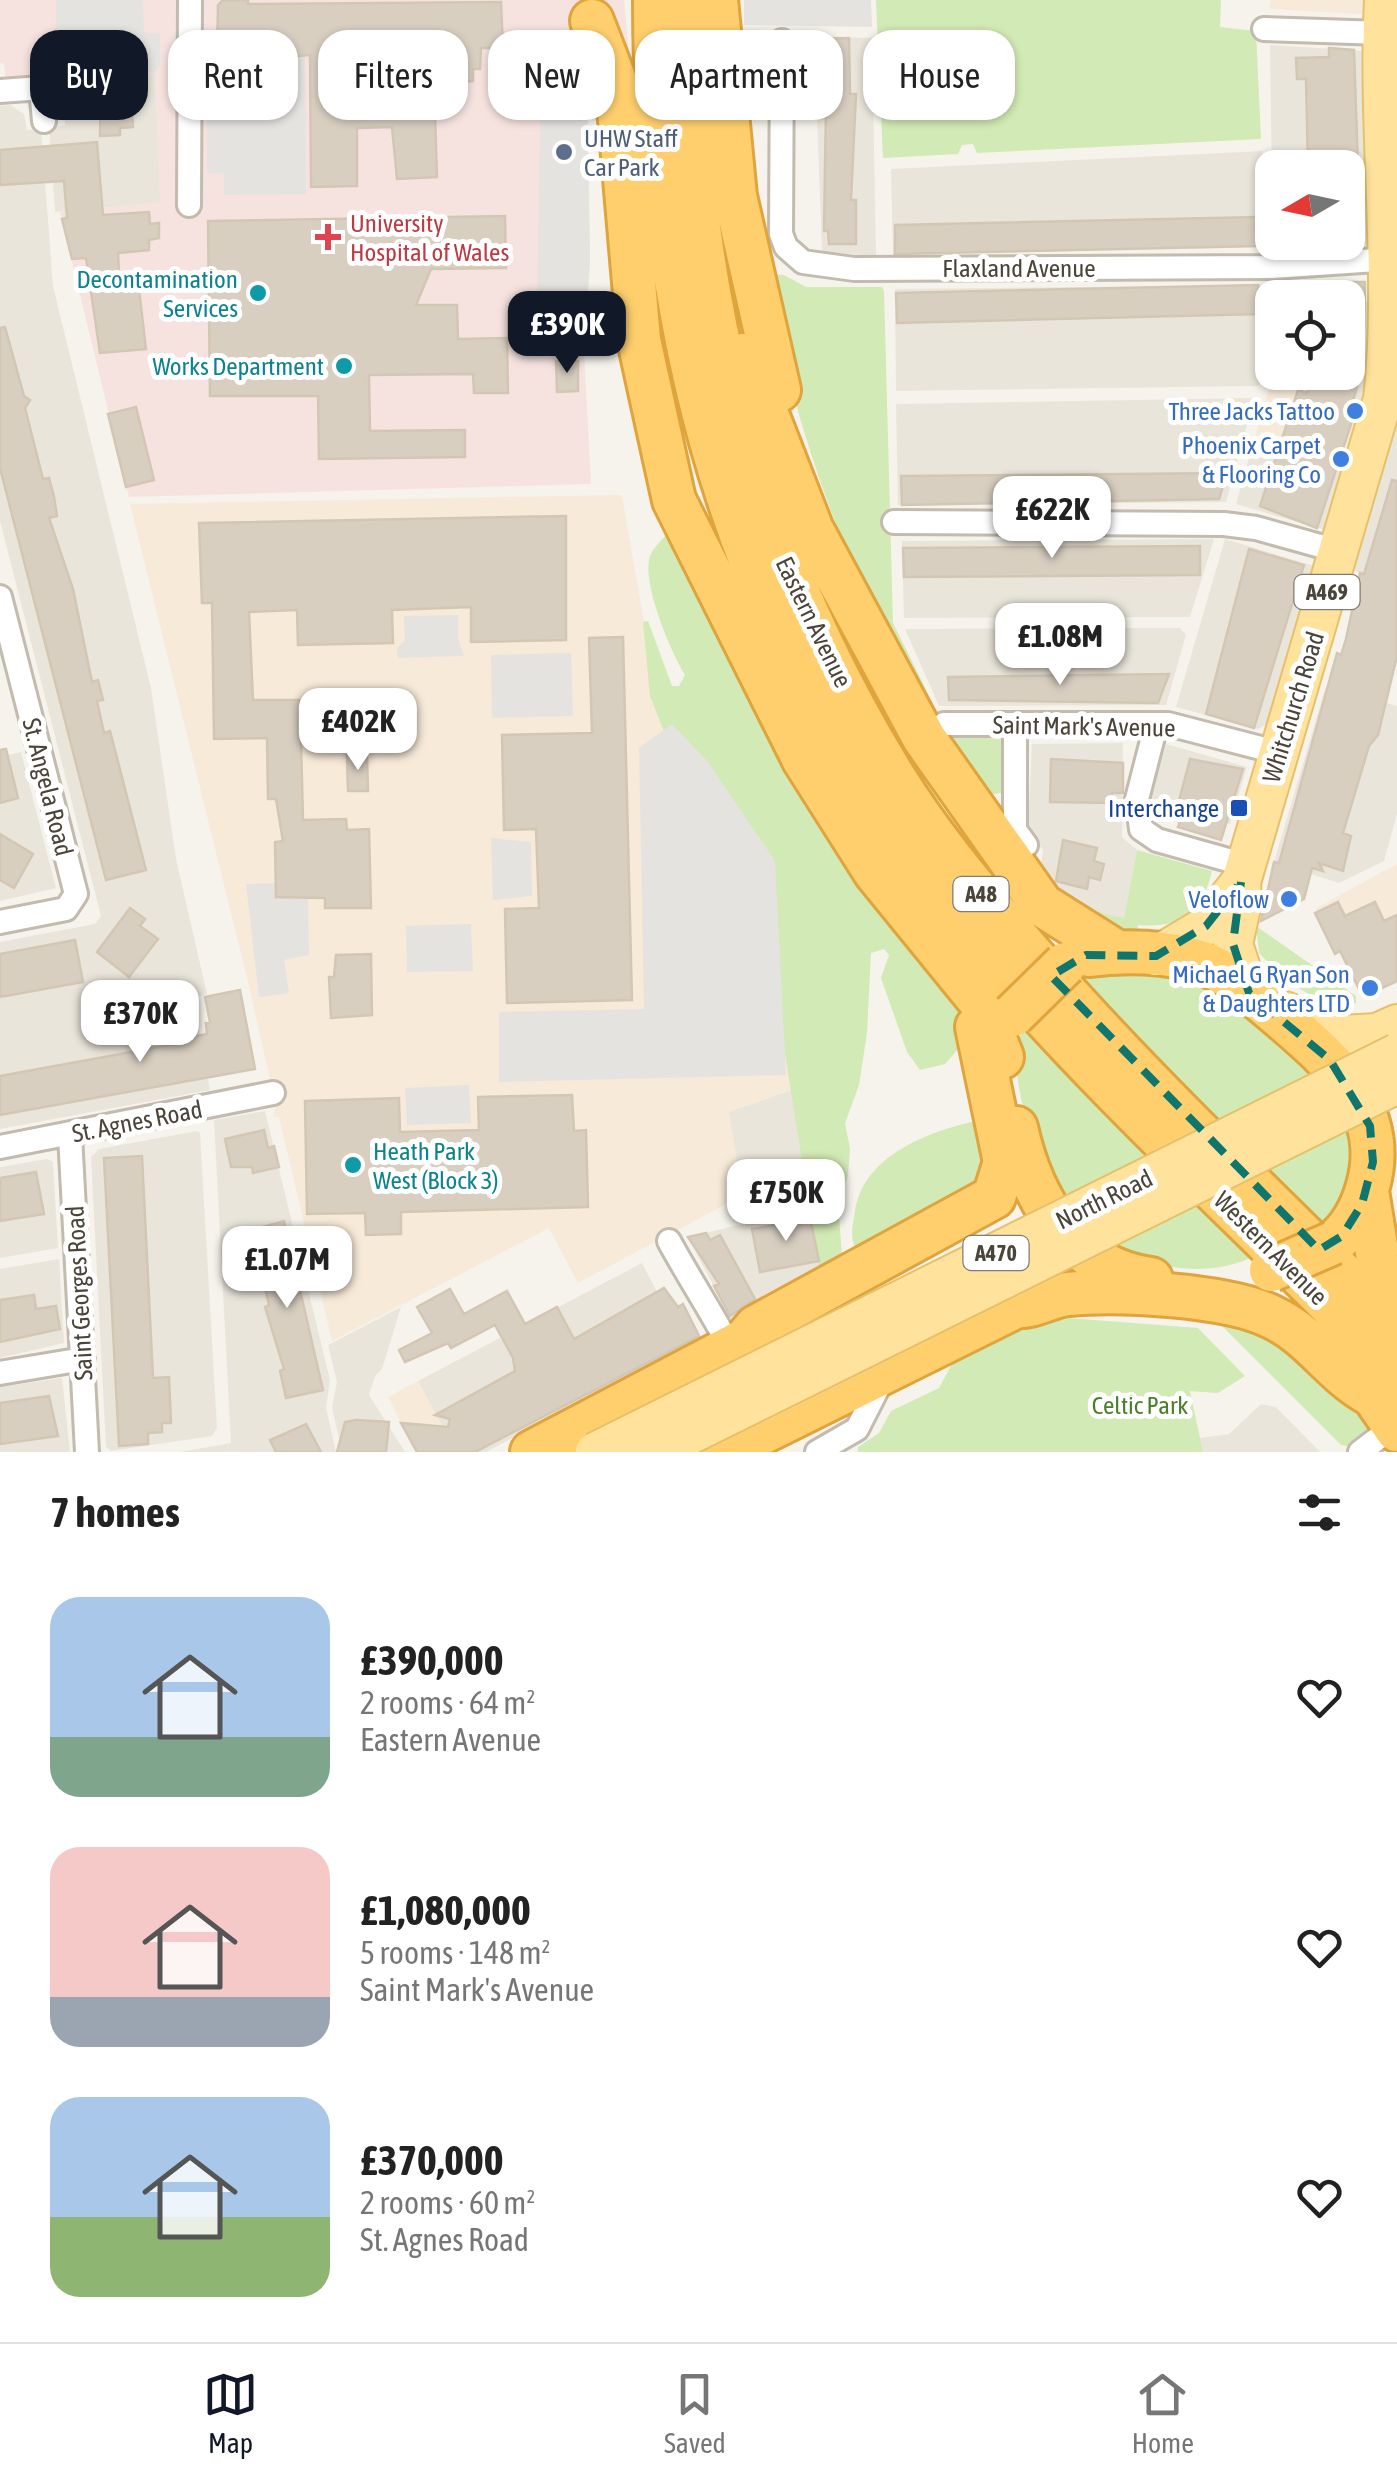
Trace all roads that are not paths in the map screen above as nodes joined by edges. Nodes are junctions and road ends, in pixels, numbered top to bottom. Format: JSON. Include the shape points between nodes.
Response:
{"nodes":[{"id":1,"x":190,"y":0,"type":"edge"},
{"id":2,"x":654,"y":0,"type":"edge"},
{"id":3,"x":686,"y":0,"type":"edge"},
{"id":4,"x":716,"y":0,"type":"edge"},
{"id":5,"x":586,"y":11,"type":"edge"},
{"id":6,"x":1383,"y":16,"type":"edge"},
{"id":7,"x":1264,"y":29,"type":"dead end"},
{"id":8,"x":0,"y":91,"type":"edge"},
{"id":9,"x":793,"y":120,"type":"edge"},
{"id":10,"x":44,"y":121,"type":"dead end"},
{"id":11,"x":189,"y":205,"type":"dead end"},
{"id":12,"x":1392,"y":259,"type":"junction"},
{"id":13,"x":1396,"y":298,"type":"edge"},
{"id":14,"x":894,"y":522,"type":"dead end"},
{"id":15,"x":1338,"y":551,"type":"junction"},
{"id":16,"x":826,"y":559,"type":"junction"},
{"id":17,"x":722,"y":588,"type":"junction"},
{"id":18,"x":0,"y":598,"type":"edge"},
{"id":19,"x":944,"y":724,"type":"dead end"},
{"id":20,"x":1015,"y":724,"type":"junction"},
{"id":21,"x":1156,"y":725,"type":"junction"},
{"id":22,"x":1280,"y":752,"type":"junction"},
{"id":23,"x":1021,"y":838,"type":"dead end"},
{"id":24,"x":1243,"y":874,"type":"junction"},
{"id":25,"x":0,"y":922,"type":"edge"},
{"id":26,"x":1136,"y":953,"type":"junction"},
{"id":27,"x":966,"y":986,"type":"junction"},
{"id":28,"x":1261,"y":1001,"type":"junction"},
{"id":29,"x":1397,"y":1024,"type":"edge"},
{"id":30,"x":1397,"y":1053,"type":"edge"},
{"id":31,"x":1002,"y":1057,"type":"junction"},
{"id":32,"x":1397,"y":1084,"type":"edge"},
{"id":33,"x":273,"y":1093,"type":"dead end"},
{"id":34,"x":1146,"y":1123,"type":"joint"},
{"id":35,"x":1397,"y":1126,"type":"edge"},
{"id":36,"x":1198,"y":1131,"type":"joint"},
{"id":37,"x":70,"y":1135,"type":"junction"},
{"id":38,"x":0,"y":1148,"type":"edge"},
{"id":39,"x":1023,"y":1160,"type":"junction"},
{"id":40,"x":1369,"y":1182,"type":"junction"},
{"id":41,"x":670,"y":1241,"type":"dead end"},
{"id":42,"x":1128,"y":1276,"type":"junction"},
{"id":43,"x":1223,"y":1284,"type":"junction"},
{"id":44,"x":1397,"y":1285,"type":"edge"},
{"id":45,"x":1017,"y":1306,"type":"junction"},
{"id":46,"x":1397,"y":1328,"type":"edge"},
{"id":47,"x":738,"y":1343,"type":"junction"},
{"id":48,"x":82,"y":1359,"type":"junction"},
{"id":49,"x":886,"y":1371,"type":"junction"},
{"id":50,"x":0,"y":1373,"type":"edge"},
{"id":51,"x":1382,"y":1382,"type":"edge"},
{"id":52,"x":1396,"y":1428,"type":"edge"},
{"id":53,"x":88,"y":1452,"type":"edge"},
{"id":54,"x":532,"y":1452,"type":"edge"},
{"id":55,"x":596,"y":1452,"type":"edge"},
{"id":56,"x":655,"y":1452,"type":"edge"},
{"id":57,"x":723,"y":1452,"type":"edge"},
{"id":58,"x":817,"y":1452,"type":"edge"},
{"id":59,"x":1360,"y":1452,"type":"edge"}],
"edges":[{"from":1,"to":11,"type":"street"},
{"from":2,"to":17,"type":"highway","via":[[644,230],[686,473]]},
{"from":2,"to":34,"type":"highway","name":"Eastern Avenue","number":"A48","via":[[658,145],[681,326],[708,441],[755,575],[821,715],[891,827],[977,942]]},
{"from":3,"to":16,"type":"highway","via":[[724,281],[756,393]]},
{"from":3,"to":36,"type":"highway","name":"Eastern Avenue","number":"A48","via":[[690,160],[709,312],[734,420],[809,622],[891,772],[957,864],[1086,1016]]},
{"from":4,"to":16,"type":"highway","via":[[728,152],[746,252]]},
{"from":5,"to":17,"type":"highway","via":[[617,86],[629,262],[658,443],[674,500]]},
{"from":6,"to":7,"type":"street"},
{"from":6,"to":12,"type":"main road","name":"Whitchurch Road","number":"A469"},
{"from":8,"to":10,"type":"street","via":[[41,88]]},
{"from":9,"to":12,"type":"street","name":"Flaxland Avenue","via":[[782,234],[794,256],[814,265],[1272,267]]},
{"from":12,"to":13,"type":"main road","name":"Whitchurch Road","number":"A469"},
{"from":13,"to":15,"type":"main road","name":"Whitchurch Road","number":"A469","via":[[1391,366]]},
{"from":14,"to":15,"type":"street","via":[[1224,524]]},
{"from":15,"to":22,"type":"main road","name":"Whitchurch Road","number":"A469"},
{"from":16,"to":26,"type":"highway","via":[[924,738],[1030,891],[1055,917]]},
{"from":17,"to":27,"type":"highway","via":[[772,701],[830,805]]},
{"from":18,"to":25,"type":"street","name":"St. Angela Road","via":[[76,894],[66,909]]},
{"from":19,"to":20,"type":"street","name":"Saint Mark's Avenue"},
{"from":20,"to":21,"type":"street","name":"Saint Mark's Avenue"},
{"from":20,"to":23,"type":"street"},
{"from":21,"to":22,"type":"street","name":"Saint Mark's Avenue"},
{"from":21,"to":24,"type":"street","via":[[1136,799],[1141,829]]},
{"from":22,"to":24,"type":"main road","name":"Whitchurch Road","number":"A469"},
{"from":24,"to":26,"type":"main road","name":"Whitchurch Road","number":"A469","via":[[1206,926]]},
{"from":24,"to":28,"type":"main road","name":"Whitchurch Road","number":"A469","via":[[1234,944]]},
{"from":26,"to":28,"type":"highway","via":[[1202,963]]},
{"from":26,"to":31,"type":"highway","bridge":true,"via":[[1065,964],[1014,1016]]},
{"from":27,"to":31,"type":"highway","via":[[980,1000]]},
{"from":27,"to":47,"type":"highway","via":[[1003,1147],[1000,1188],[981,1207],[756,1327]]},
{"from":28,"to":29,"type":"main road","via":[[1342,1035]]},
{"from":28,"to":40,"type":"highway","via":[[1330,1060],[1356,1094],[1370,1126]]},
{"from":30,"to":55,"type":"main road","name":"North Road","number":"A470","bridge":true},
{"from":31,"to":39,"type":"highway"},
{"from":32,"to":56,"type":"main road","name":"North Road","number":"A470","bridge":true},
{"from":33,"to":37,"type":"street","name":"St. Agnes Road"},
{"from":34,"to":51,"type":"highway","name":"Western Avenue","number":"A48"},
{"from":35,"to":40,"type":"main road"},
{"from":36,"to":46,"type":"highway","name":"Western Avenue","number":"A48"},
{"from":37,"to":38,"type":"street","name":"St. Agnes Road"},
{"from":37,"to":48,"type":"street","name":"Saint Georges Road"},
{"from":39,"to":42,"type":"highway","via":[[1068,1238]]},
{"from":39,"to":47,"type":"highway","via":[[1018,1193],[990,1223],[762,1340]]},
{"from":40,"to":43,"type":"highway","bridge":true,"via":[[1349,1227],[1332,1243]]},
{"from":40,"to":44,"type":"highway","via":[[1378,1258]]},
{"from":41,"to":47,"type":"street","via":[[705,1310]]},
{"from":42,"to":43,"type":"highway"},
{"from":42,"to":45,"type":"highway","via":[[1054,1286]]},
{"from":43,"to":51,"type":"highway","via":[[1304,1315],[1360,1375]]},
{"from":45,"to":49,"type":"highway"},
{"from":45,"to":51,"type":"highway","via":[[1097,1293],[1227,1302],[1252,1308],[1316,1344],[1350,1382]]},
{"from":47,"to":54,"type":"highway"},
{"from":48,"to":50,"type":"street"},
{"from":48,"to":53,"type":"street","name":"Saint Georges Road"},
{"from":49,"to":57,"type":"highway"},
{"from":49,"to":58,"type":"street","via":[[865,1420]]},
{"from":51,"to":52,"type":"highway"},
{"from":52,"to":59,"type":"street"}]}
